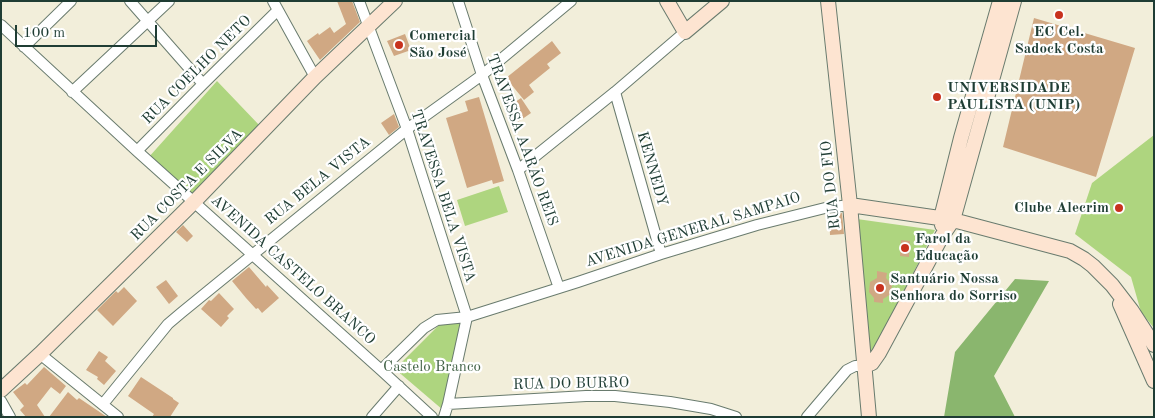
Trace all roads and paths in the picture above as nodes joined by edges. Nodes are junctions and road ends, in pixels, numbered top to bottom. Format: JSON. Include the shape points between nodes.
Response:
{"nodes":[{"id":1,"x":71,"y":1,"type":"edge"},
{"id":2,"x":130,"y":1,"type":"edge"},
{"id":3,"x":169,"y":1,"type":"edge"},
{"id":4,"x":360,"y":1,"type":"edge"},
{"id":5,"x":395,"y":1,"type":"edge"},
{"id":6,"x":458,"y":1,"type":"edge"},
{"id":7,"x":571,"y":1,"type":"edge"},
{"id":8,"x":667,"y":1,"type":"edge"},
{"id":9,"x":722,"y":1,"type":"edge"},
{"id":10,"x":828,"y":1,"type":"edge"},
{"id":11,"x":1000,"y":1,"type":"edge"},
{"id":12,"x":1014,"y":1,"type":"edge"},
{"id":13,"x":275,"y":6,"type":"edge"},
{"id":14,"x":148,"y":22,"type":"junction"},
{"id":15,"x":1,"y":25,"type":"edge"},
{"id":16,"x":369,"y":27,"type":"junction"},
{"id":17,"x":685,"y":32,"type":"junction"},
{"id":18,"x":24,"y":46,"type":"junction"},
{"id":19,"x":482,"y":75,"type":"junction"},
{"id":20,"x":315,"y":77,"type":"junction"},
{"id":21,"x":203,"y":84,"type":"junction"},
{"id":22,"x":72,"y":92,"type":"junction"},
{"id":23,"x":615,"y":92,"type":"junction"},
{"id":24,"x":407,"y":128,"type":"junction"},
{"id":25,"x":138,"y":151,"type":"junction"},
{"id":26,"x":518,"y":170,"type":"junction"},
{"id":27,"x":961,"y":191,"type":"junction"},
{"id":28,"x":194,"y":202,"type":"junction"},
{"id":29,"x":850,"y":205,"type":"junction"},
{"id":30,"x":947,"y":219,"type":"junction"},
{"id":31,"x":975,"y":225,"type":"junction"},
{"id":32,"x":252,"y":254,"type":"junction"},
{"id":33,"x":661,"y":254,"type":"junction"},
{"id":34,"x":1112,"y":285,"type":"junction"},
{"id":35,"x":559,"y":288,"type":"junction"},
{"id":36,"x":467,"y":317,"type":"junction"},
{"id":37,"x":1154,"y":345,"type":"edge"},
{"id":38,"x":40,"y":354,"type":"junction"},
{"id":39,"x":865,"y":366,"type":"junction"},
{"id":40,"x":381,"y":370,"type":"junction"},
{"id":41,"x":1152,"y":372,"type":"edge"},
{"id":42,"x":399,"y":386,"type":"junction"},
{"id":43,"x":1,"y":390,"type":"edge"},
{"id":44,"x":1,"y":401,"type":"edge"},
{"id":45,"x":103,"y":404,"type":"junction"},
{"id":46,"x":448,"y":404,"type":"junction"},
{"id":47,"x":10,"y":417,"type":"edge"},
{"id":48,"x":118,"y":417,"type":"edge"},
{"id":49,"x":372,"y":417,"type":"edge"},
{"id":50,"x":432,"y":417,"type":"edge"},
{"id":51,"x":444,"y":417,"type":"edge"},
{"id":52,"x":736,"y":417,"type":"edge"},
{"id":53,"x":807,"y":417,"type":"edge"},
{"id":54,"x":868,"y":417,"type":"edge"}],
"edges":[{"from":1,"to":18,"type":"street"},
{"from":2,"to":14,"type":"street"},
{"from":3,"to":14,"type":"street"},
{"from":4,"to":16,"type":"street","name":"TRAVESSA BELA VISTA"},
{"from":5,"to":16,"type":"street","name":"RUA COSTA E SILVA"},
{"from":6,"to":19,"type":"street","name":"TRAVESSA AARÃO REIS"},
{"from":7,"to":19,"type":"street","name":"RUA BELA VISTA"},
{"from":8,"to":17,"type":"street"},
{"from":9,"to":17,"type":"street"},
{"from":10,"to":29,"type":"street","name":"RUA DO FIO"},
{"from":11,"to":30,"type":"street","via":[[961,138]]},
{"from":12,"to":27,"type":"street"},
{"from":13,"to":20,"type":"street"},
{"from":13,"to":21,"type":"street","name":"RUA COELHO NETO"},
{"from":14,"to":21,"type":"street"},
{"from":14,"to":22,"type":"street"},
{"from":15,"to":18,"type":"street","name":"AVENIDA CASTELO BRANCO"},
{"from":16,"to":20,"type":"street","name":"RUA COSTA E SILVA"},
{"from":16,"to":24,"type":"street","name":"TRAVESSA BELA VISTA"},
{"from":17,"to":23,"type":"street"},
{"from":18,"to":22,"type":"street","name":"AVENIDA CASTELO BRANCO"},
{"from":19,"to":24,"type":"street","name":"RUA BELA VISTA"},
{"from":19,"to":26,"type":"street","name":"TRAVESSA AARÃO REIS"},
{"from":20,"to":28,"type":"street","name":"RUA COSTA E SILVA"},
{"from":21,"to":25,"type":"street","name":"RUA COELHO NETO"},
{"from":22,"to":25,"type":"street","name":"AVENIDA CASTELO BRANCO"},
{"from":23,"to":26,"type":"street"},
{"from":23,"to":33,"type":"street","name":"KENNEDY"},
{"from":24,"to":32,"type":"street","name":"RUA BELA VISTA"},
{"from":24,"to":36,"type":"street","name":"TRAVESSA BELA VISTA"},
{"from":25,"to":28,"type":"street","name":"AVENIDA CASTELO BRANCO"},
{"from":26,"to":35,"type":"street","name":"TRAVESSA AARÃO REIS"},
{"from":27,"to":30,"type":"street"},
{"from":27,"to":31,"type":"street","via":[[963,213]]},
{"from":28,"to":32,"type":"street","name":"AVENIDA CASTELO BRANCO"},
{"from":28,"to":38,"type":"street","name":"RUA COSTA E SILVA"},
{"from":29,"to":30,"type":"street","name":"AVENIDA GENERAL SAMPAIO"},
{"from":29,"to":33,"type":"street","name":"AVENIDA GENERAL SAMPAIO","via":[[802,213]]},
{"from":29,"to":39,"type":"street","name":"RUA DO FIO"},
{"from":30,"to":31,"type":"street","name":"AVENIDA GENERAL SAMPAIO"},
{"from":30,"to":39,"type":"street","via":[[942,236],[879,353],[872,363]]},
{"from":31,"to":34,"type":"street","name":"AVENIDA GENERAL SAMPAIO","via":[[1070,252],[1094,266]]},
{"from":32,"to":40,"type":"street","name":"AVENIDA CASTELO BRANCO"},
{"from":32,"to":45,"type":"street","name":"RUA BELA VISTA","via":[[168,324]]},
{"from":33,"to":35,"type":"street","name":"AVENIDA GENERAL SAMPAIO"},
{"from":34,"to":37,"type":"street","name":"AVENIDA GENERAL SAMPAIO"},
{"from":34,"to":41,"type":"street","name":"AVENIDA GENERAL SAMPAIO"},
{"from":35,"to":36,"type":"street","name":"AVENIDA GENERAL SAMPAIO"},
{"from":36,"to":40,"type":"street","name":"AVENIDA GENERAL SAMPAIO","via":[[437,320],[430,324]]},
{"from":36,"to":46,"type":"street","name":"TRAVESSA BELA VISTA"},
{"from":38,"to":43,"type":"street","name":"RUA COSTA E SILVA"},
{"from":38,"to":45,"type":"street"},
{"from":39,"to":53,"type":"street","via":[[847,370]]},
{"from":39,"to":54,"type":"street","name":"RUA DO FIO"},
{"from":40,"to":42,"type":"street","name":"AVENIDA CASTELO BRANCO"},
{"from":42,"to":49,"type":"street"},
{"from":42,"to":50,"type":"street","name":"AVENIDA CASTELO BRANCO"},
{"from":44,"to":47,"type":"street"},
{"from":45,"to":48,"type":"street"},
{"from":46,"to":51,"type":"street"},
{"from":46,"to":52,"type":"street","name":"RUA DO BURRO","via":[[615,396],[670,402]]}]}
